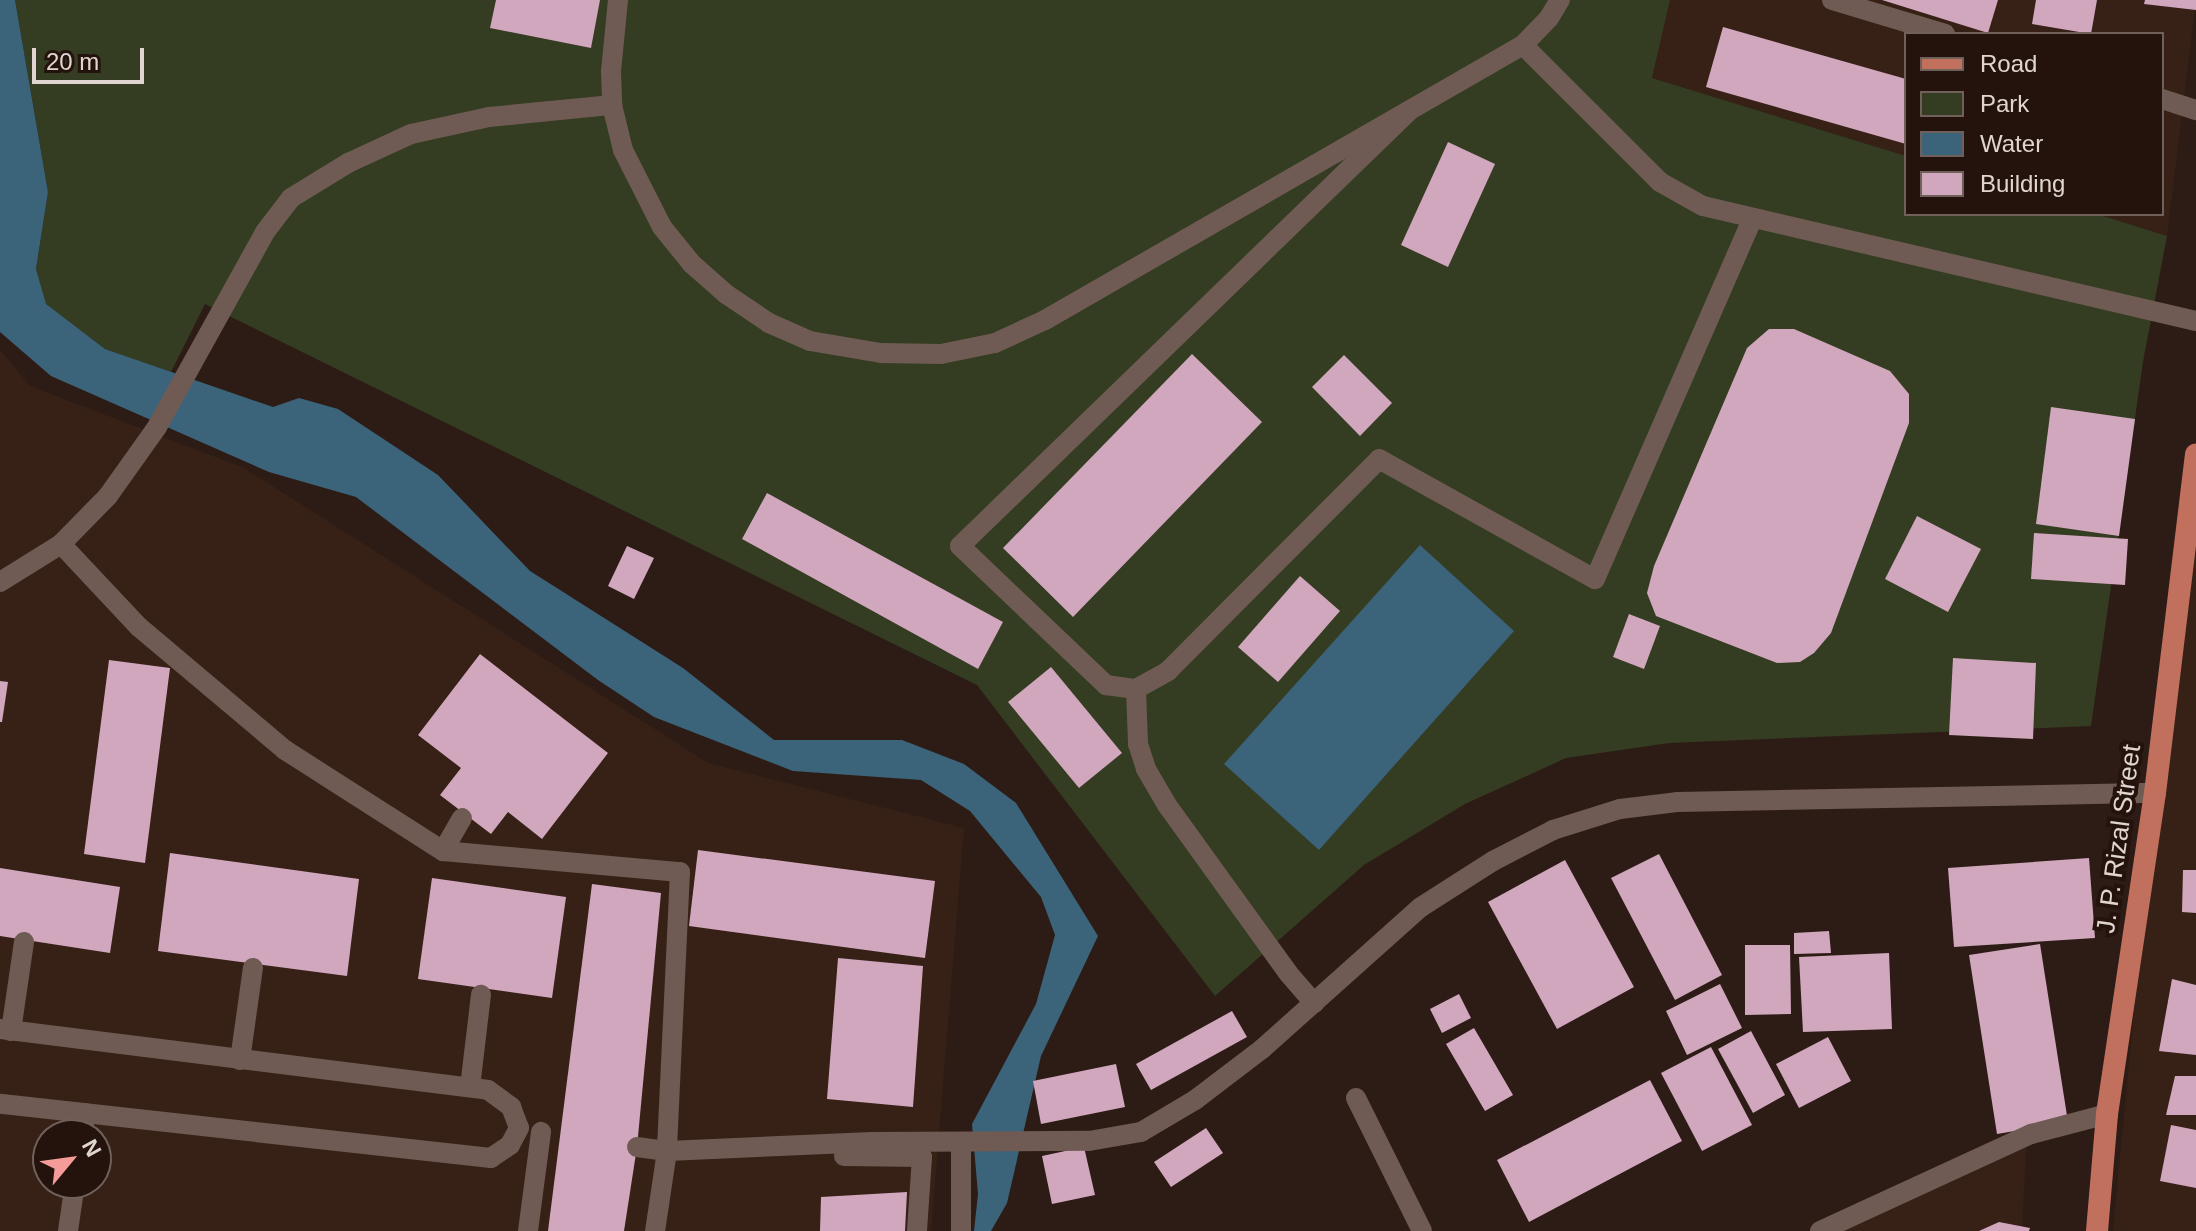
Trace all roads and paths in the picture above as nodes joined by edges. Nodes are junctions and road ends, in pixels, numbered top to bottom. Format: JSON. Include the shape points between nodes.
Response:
{"nodes":[{"id":1,"x":618,"y":0,"type":"edge"},
{"id":2,"x":1560,"y":0,"type":"edge"},
{"id":3,"x":1832,"y":0,"type":"edge"},
{"id":4,"x":1938,"y":32,"type":"edge"},
{"id":5,"x":1523,"y":45,"type":"junction"},
{"id":6,"x":2164,"y":100,"type":"edge"},
{"id":7,"x":612,"y":105,"type":"junction"},
{"id":8,"x":2196,"y":110,"type":"edge"},
{"id":9,"x":1409,"y":111,"type":"junction"},
{"id":10,"x":1752,"y":220,"type":"junction"},
{"id":11,"x":2196,"y":321,"type":"edge"},
{"id":12,"x":2196,"y":454,"type":"edge"},
{"id":13,"x":61,"y":544,"type":"junction"},
{"id":14,"x":0,"y":582,"type":"edge"},
{"id":15,"x":1136,"y":689,"type":"junction"},
{"id":16,"x":2155,"y":793,"type":"junction"},
{"id":17,"x":462,"y":818,"type":"dead end"},
{"id":18,"x":443,"y":851,"type":"junction"},
{"id":19,"x":24,"y":942,"type":"dead end"},
{"id":20,"x":253,"y":968,"type":"dead end"},
{"id":21,"x":481,"y":995,"type":"dead end"},
{"id":22,"x":1314,"y":1003,"type":"junction"},
{"id":23,"x":5,"y":1030,"type":"edge"},
{"id":24,"x":240,"y":1060,"type":"junction"},
{"id":25,"x":470,"y":1087,"type":"junction"},
{"id":26,"x":1356,"y":1098,"type":"dead end"},
{"id":27,"x":0,"y":1104,"type":"edge"},
{"id":28,"x":86,"y":1113,"type":"junction"},
{"id":29,"x":2107,"y":1114,"type":"junction"},
{"id":30,"x":85,"y":1119,"type":"edge"},
{"id":31,"x":519,"y":1128,"type":"junction"},
{"id":32,"x":835,"y":1144,"type":"junction"},
{"id":33,"x":966,"y":1144,"type":"junction"},
{"id":34,"x":637,"y":1147,"type":"dead end"},
{"id":35,"x":667,"y":1151,"type":"junction"},
{"id":36,"x":73,"y":1199,"type":"edge"},
{"id":37,"x":68,"y":1231,"type":"edge"},
{"id":38,"x":528,"y":1231,"type":"edge"},
{"id":39,"x":655,"y":1231,"type":"edge"},
{"id":40,"x":917,"y":1231,"type":"edge"},
{"id":41,"x":961,"y":1231,"type":"edge"},
{"id":42,"x":1422,"y":1231,"type":"edge"},
{"id":43,"x":1820,"y":1231,"type":"edge"},
{"id":44,"x":2097,"y":1231,"type":"edge"}],
"edges":[{"from":1,"to":7,"type":"lane"},
{"from":2,"to":5,"type":"lane"},
{"from":3,"to":4,"type":"lane"},
{"from":5,"to":9,"type":"lane"},
{"from":5,"to":10,"type":"lane","via":[[1660,182],[1703,206]]},
{"from":6,"to":8,"type":"lane"},
{"from":7,"to":9,"type":"lane","via":[[623,150],[662,227],[726,294],[769,323],[810,341],[881,353],[941,354],[995,343],[1045,320]]},
{"from":7,"to":13,"type":"lane","via":[[476,120],[411,134],[348,163],[291,198],[265,232],[157,427],[108,496]]},
{"from":9,"to":15,"type":"lane","via":[[960,546],[1106,685]]},
{"from":10,"to":11,"type":"lane"},
{"from":10,"to":15,"type":"lane","via":[[1595,579],[1379,459],[1168,671]]},
{"from":12,"to":16,"type":"main road","name":"J. P. Rizal Street"},
{"from":13,"to":14,"type":"lane"},
{"from":13,"to":18,"type":"lane","via":[[139,627],[285,750]]},
{"from":15,"to":22,"type":"lane","via":[[1138,744],[1146,769]]},
{"from":16,"to":22,"type":"lane","via":[[1677,802],[1620,809],[1553,830],[1493,861],[1421,907]]},
{"from":16,"to":29,"type":"main road","name":"J. P. Rizal Street"},
{"from":17,"to":18,"type":"lane"},
{"from":18,"to":35,"type":"lane","via":[[680,872]]},
{"from":19,"to":23,"type":"lane"},
{"from":20,"to":24,"type":"lane"},
{"from":21,"to":25,"type":"lane"},
{"from":22,"to":33,"type":"lane","via":[[1195,1100],[1141,1132],[1089,1141]]},
{"from":23,"to":24,"type":"lane"},
{"from":24,"to":25,"type":"lane"},
{"from":25,"to":31,"type":"lane","via":[[488,1090],[511,1107]]},
{"from":26,"to":42,"type":"lane"},
{"from":27,"to":28,"type":"lane"},
{"from":28,"to":30,"type":"lane"},
{"from":28,"to":31,"type":"lane","via":[[491,1158],[510,1145]]},
{"from":29,"to":43,"type":"lane","via":[[2031,1134]]},
{"from":29,"to":44,"type":"main road","name":"J. P. Rizal Street"},
{"from":31,"to":38,"type":"lane","via":[[551,1133]]},
{"from":32,"to":33,"type":"lane"},
{"from":32,"to":35,"type":"lane"},
{"from":32,"to":40,"type":"lane","via":[[835,1156],[922,1157]]},
{"from":33,"to":41,"type":"lane"},
{"from":34,"to":35,"type":"lane"},
{"from":35,"to":39,"type":"lane"},
{"from":36,"to":37,"type":"lane"}]}
